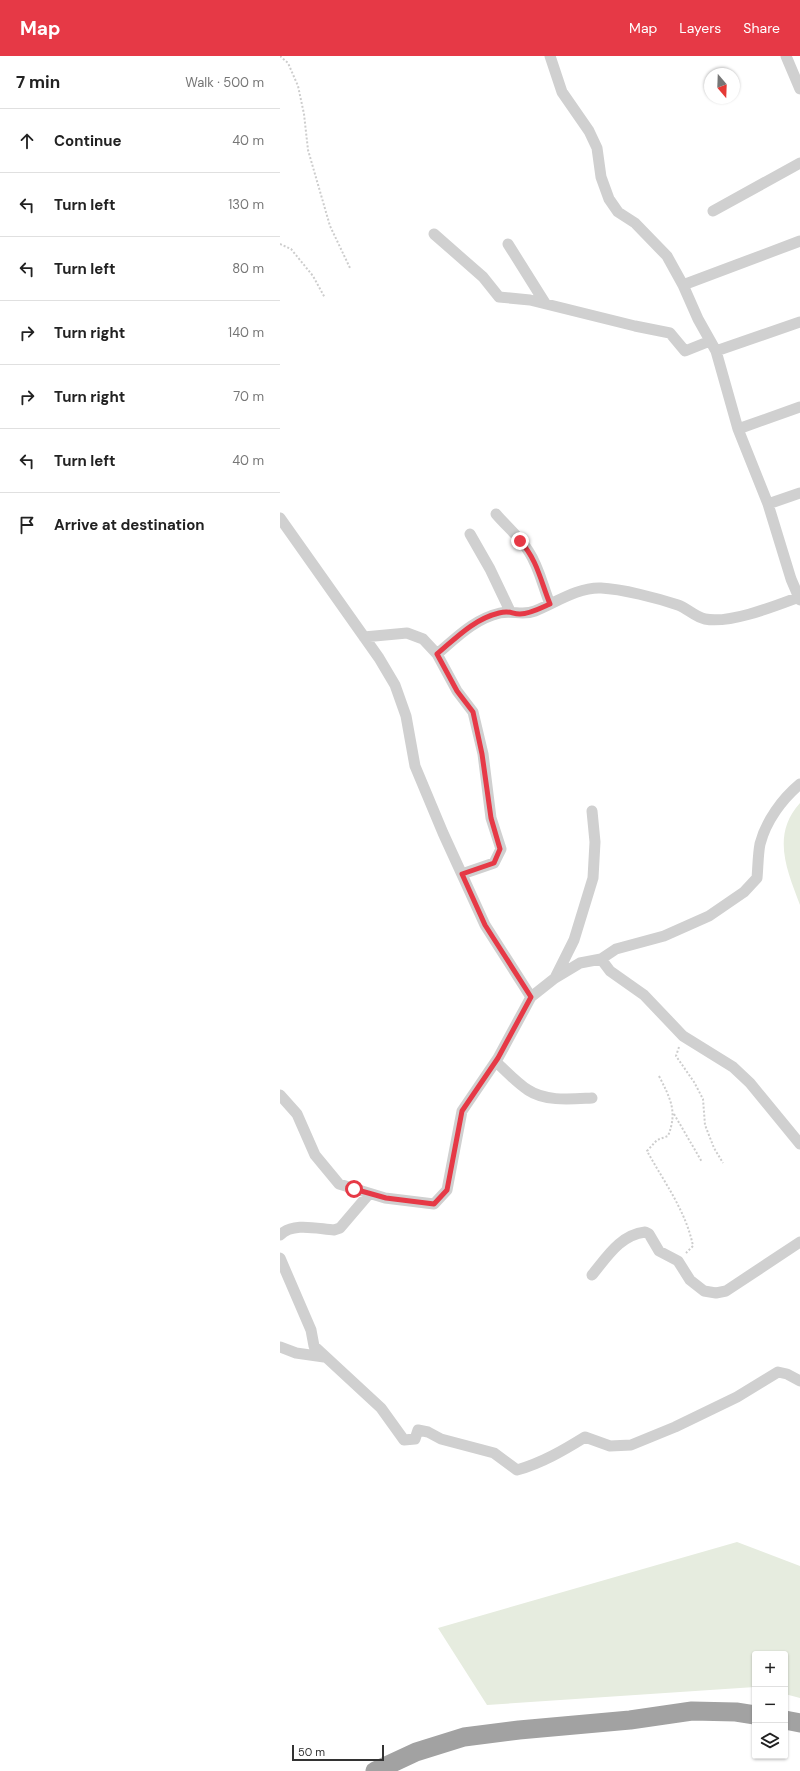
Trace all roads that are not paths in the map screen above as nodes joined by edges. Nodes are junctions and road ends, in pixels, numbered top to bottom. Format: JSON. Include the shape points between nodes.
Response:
{"nodes":[{"id":1,"x":550,"y":56,"type":"edge"},
{"id":2,"x":786,"y":56,"type":"edge"},
{"id":3,"x":800,"y":89,"type":"edge"},
{"id":4,"x":800,"y":163,"type":"edge"},
{"id":5,"x":713,"y":212,"type":"dead end"},
{"id":6,"x":434,"y":234,"type":"dead end"},
{"id":7,"x":800,"y":241,"type":"edge"},
{"id":8,"x":508,"y":244,"type":"dead end"},
{"id":9,"x":683,"y":285,"type":"junction"},
{"id":10,"x":545,"y":303,"type":"junction"},
{"id":11,"x":800,"y":322,"type":"edge"},
{"id":12,"x":710,"y":341,"type":"junction"},
{"id":13,"x":716,"y":351,"type":"junction"},
{"id":14,"x":800,"y":407,"type":"edge"},
{"id":15,"x":738,"y":429,"type":"junction"},
{"id":16,"x":800,"y":493,"type":"edge"},
{"id":17,"x":768,"y":504,"type":"junction"},
{"id":18,"x":496,"y":514,"type":"dead end"},
{"id":19,"x":280,"y":518,"type":"edge"},
{"id":20,"x":470,"y":534,"type":"dead end"},
{"id":21,"x":795,"y":577,"type":"edge"},
{"id":22,"x":799,"y":599,"type":"edge"},
{"id":23,"x":550,"y":604,"type":"junction"},
{"id":24,"x":510,"y":611,"type":"junction"},
{"id":25,"x":364,"y":637,"type":"junction"},
{"id":26,"x":437,"y":654,"type":"junction"},
{"id":27,"x":800,"y":784,"type":"edge"},
{"id":28,"x":592,"y":811,"type":"dead end"},
{"id":29,"x":462,"y":874,"type":"junction"},
{"id":30,"x":601,"y":959,"type":"junction"},
{"id":31,"x":555,"y":978,"type":"junction"},
{"id":32,"x":531,"y":997,"type":"junction"},
{"id":33,"x":496,"y":1062,"type":"junction"},
{"id":34,"x":280,"y":1095,"type":"edge"},
{"id":35,"x":592,"y":1098,"type":"dead end"},
{"id":36,"x":800,"y":1144,"type":"edge"},
{"id":37,"x":369,"y":1194,"type":"junction"},
{"id":38,"x":280,"y":1234,"type":"edge"},
{"id":39,"x":800,"y":1242,"type":"edge"},
{"id":40,"x":280,"y":1258,"type":"edge"},
{"id":41,"x":592,"y":1275,"type":"dead end"},
{"id":42,"x":280,"y":1347,"type":"edge"},
{"id":43,"x":324,"y":1357,"type":"junction"},
{"id":44,"x":800,"y":1382,"type":"edge"},
{"id":45,"x":752,"y":1715,"type":"edge"},
{"id":46,"x":788,"y":1721,"type":"edge"},
{"id":47,"x":800,"y":1723,"type":"edge"},
{"id":48,"x":374,"y":1771,"type":"edge"}],
"edges":[{"from":1,"to":9,"type":"street","via":[[562,92],[589,131],[597,148],[601,177],[609,199],[618,212],[635,223],[667,256]]},
{"from":2,"to":3,"type":"street"},
{"from":4,"to":5,"type":"street"},
{"from":6,"to":10,"type":"street","via":[[483,277],[499,297]]},
{"from":7,"to":9,"type":"street"},
{"from":8,"to":10,"type":"street"},
{"from":9,"to":12,"type":"street"},
{"from":10,"to":12,"type":"street","via":[[635,326],[670,332],[685,351]]},
{"from":11,"to":13,"type":"street"},
{"from":12,"to":13,"type":"street"},
{"from":13,"to":15,"type":"street"},
{"from":14,"to":15,"type":"street"},
{"from":15,"to":17,"type":"street"},
{"from":16,"to":17,"type":"street"},
{"from":17,"to":21,"type":"street"},
{"from":18,"to":23,"type":"street","via":[[529,550]]},
{"from":19,"to":25,"type":"street"},
{"from":20,"to":24,"type":"street"},
{"from":21,"to":22,"type":"street"},
{"from":22,"to":23,"type":"street","via":[[723,620],[704,619],[679,605],[600,588],[578,592]]},
{"from":23,"to":24,"type":"street","via":[[533,612],[520,614]]},
{"from":24,"to":26,"type":"street","via":[[475,622]]},
{"from":25,"to":26,"type":"street","via":[[407,633],[423,639]]},
{"from":25,"to":29,"type":"street","via":[[395,685],[406,716],[415,766]]},
{"from":26,"to":29,"type":"street","via":[[457,691],[473,712],[491,818],[500,849],[494,863]]},
{"from":27,"to":30,"type":"street","via":[[787,795],[770,820],[760,843],[757,878],[744,892],[709,916],[664,936],[616,949]]},
{"from":28,"to":31,"type":"street","via":[[595,842],[593,878],[574,940]]},
{"from":29,"to":32,"type":"street","via":[[485,925]]},
{"from":30,"to":31,"type":"street","via":[[580,963]]},
{"from":30,"to":36,"type":"street","via":[[610,971],[644,995],[682,1036],[733,1067],[750,1083]]},
{"from":31,"to":32,"type":"street"},
{"from":32,"to":33,"type":"street"},
{"from":33,"to":35,"type":"street","via":[[529,1091],[542,1096],[564,1099]]},
{"from":33,"to":37,"type":"street","via":[[462,1111],[447,1190],[434,1204]]},
{"from":34,"to":37,"type":"street","via":[[297,1114],[315,1155],[339,1184]]},
{"from":37,"to":38,"type":"street","via":[[340,1228],[295,1228]]},
{"from":39,"to":41,"type":"street","via":[[726,1291],[716,1293],[704,1291],[690,1280],[678,1261],[659,1251],[649,1234],[645,1232],[636,1233],[622,1240]]},
{"from":40,"to":43,"type":"street","via":[[311,1330],[314,1346]]},
{"from":42,"to":43,"type":"street","via":[[296,1353]]},
{"from":43,"to":44,"type":"street","via":[[381,1408],[404,1440],[415,1439],[418,1430],[428,1432],[441,1439],[494,1453],[518,1470],[559,1453],[586,1438],[610,1446],[631,1445],[737,1397],[778,1372]]},
{"from":45,"to":48,"type":"highway","via":[[692,1711],[464,1737],[416,1752]]},
{"from":46,"to":47,"type":"highway"}]}
